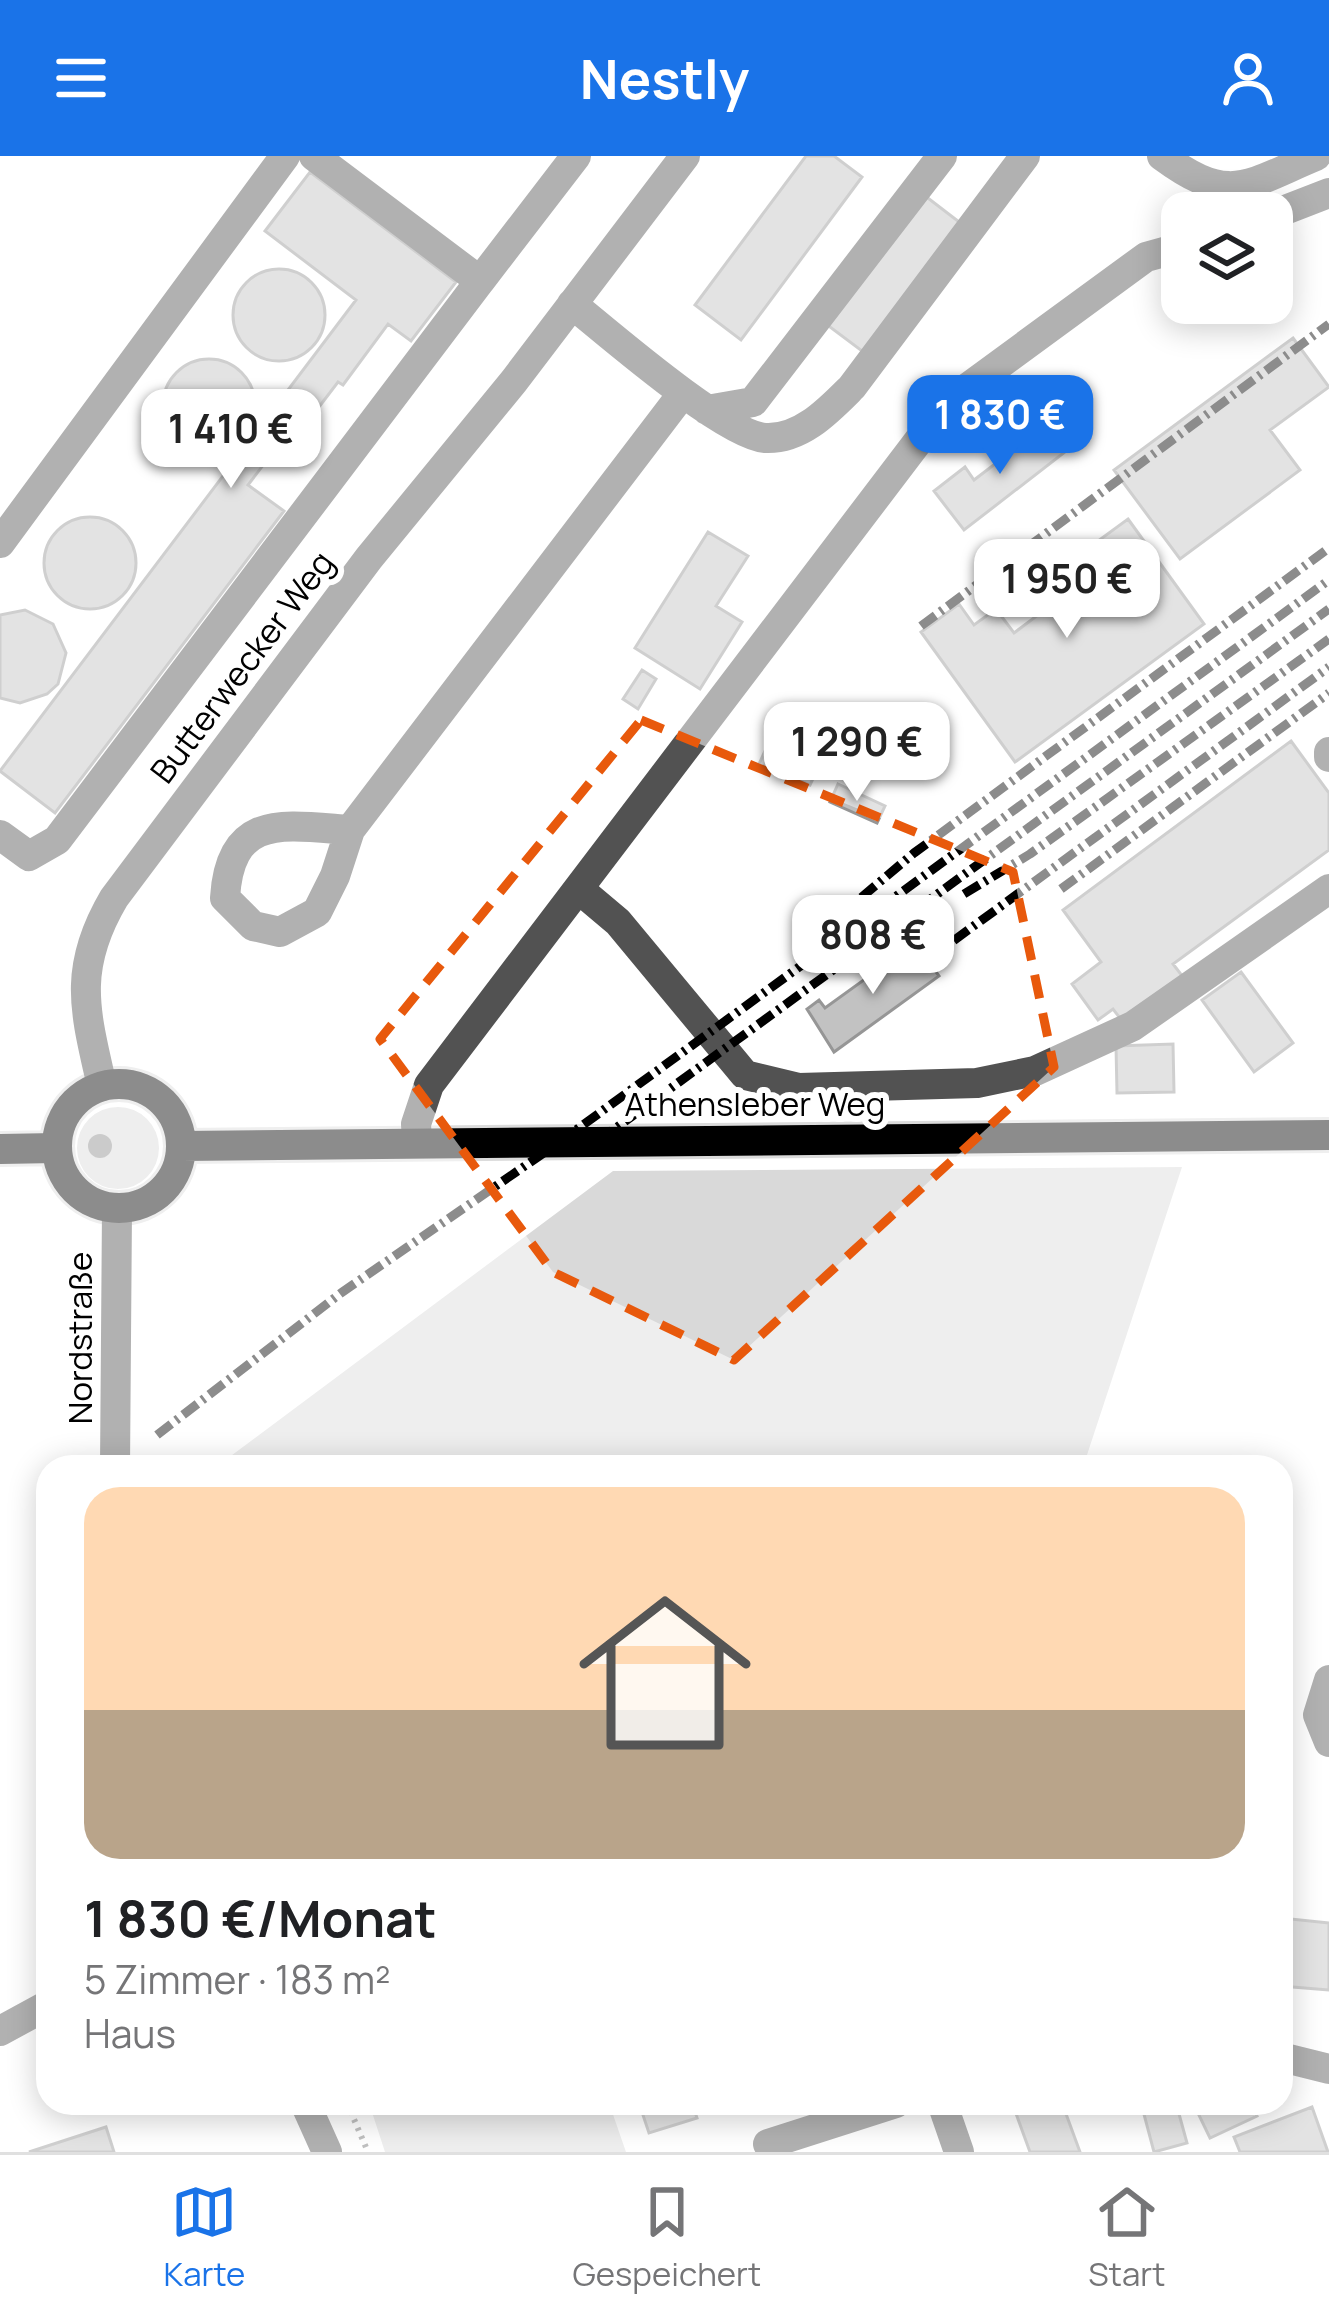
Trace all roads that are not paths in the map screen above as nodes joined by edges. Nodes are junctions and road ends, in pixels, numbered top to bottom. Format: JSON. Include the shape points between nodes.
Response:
{"nodes":[{"id":1,"x":285,"y":156,"type":"edge"},
{"id":2,"x":314,"y":156,"type":"edge"},
{"id":3,"x":575,"y":156,"type":"edge"},
{"id":4,"x":685,"y":156,"type":"edge"},
{"id":5,"x":941,"y":156,"type":"edge"},
{"id":6,"x":1024,"y":156,"type":"edge"},
{"id":7,"x":1162,"y":156,"type":"edge"},
{"id":8,"x":1316,"y":156,"type":"edge"},
{"id":9,"x":1329,"y":193,"type":"edge"},
{"id":10,"x":1293,"y":207,"type":"edge"},
{"id":11,"x":1161,"y":253,"type":"edge"},
{"id":12,"x":480,"y":281,"type":"junction"},
{"id":13,"x":572,"y":304,"type":"junction"},
{"id":14,"x":695,"y":401,"type":"junction"},
{"id":15,"x":0,"y":543,"type":"edge"},
{"id":16,"x":350,"y":830,"type":"dead end"},
{"id":17,"x":0,"y":835,"type":"edge"},
{"id":18,"x":1329,"y":889,"type":"edge"},
{"id":19,"x":580,"y":890,"type":"junction"},
{"id":20,"x":102,"y":1086,"type":"junction"},
{"id":21,"x":1329,"y":1135,"type":"edge"},
{"id":22,"x":417,"y":1143,"type":"junction"},
{"id":23,"x":182,"y":1146,"type":"junction"},
{"id":24,"x":56,"y":1148,"type":"junction"},
{"id":25,"x":0,"y":1149,"type":"edge"},
{"id":26,"x":117,"y":1209,"type":"junction"},
{"id":27,"x":115,"y":1455,"type":"edge"},
{"id":28,"x":1329,"y":1680,"type":"edge"},
{"id":29,"x":1329,"y":1742,"type":"edge"},
{"id":30,"x":36,"y":2012,"type":"edge"},
{"id":31,"x":0,"y":2031,"type":"edge"},
{"id":32,"x":1293,"y":2060,"type":"edge"},
{"id":33,"x":1329,"y":2069,"type":"edge"},
{"id":34,"x":310,"y":2115,"type":"edge"},
{"id":35,"x":859,"y":2115,"type":"edge"},
{"id":36,"x":946,"y":2115,"type":"edge"},
{"id":37,"x":768,"y":2144,"type":"dead end"},
{"id":38,"x":327,"y":2152,"type":"edge"},
{"id":39,"x":959,"y":2152,"type":"edge"}],
"edges":[{"from":1,"to":15,"type":"street"},
{"from":2,"to":12,"type":"street"},
{"from":3,"to":12,"type":"street"},
{"from":4,"to":13,"type":"street","name":"Butterwecker Weg"},
{"from":5,"to":14,"type":"street","via":[[753,402]]},
{"from":6,"to":14,"type":"street","via":[[823,416],[762,438]]},
{"from":7,"to":8,"type":"street","via":[[1228,190]]},
{"from":9,"to":10,"type":"street"},
{"from":11,"to":19,"type":"street","via":[[948,402]]},
{"from":12,"to":17,"type":"street","via":[[57,839],[29,856]]},
{"from":13,"to":14,"type":"street"},
{"from":13,"to":20,"type":"street","name":"Butterwecker Weg","via":[[114,898],[84,976]]},
{"from":14,"to":16,"type":"street"},
{"from":18,"to":19,"type":"street","via":[[1133,1026],[1035,1071],[977,1083],[799,1088],[745,1075],[618,922]]},
{"from":19,"to":22,"type":"street","via":[[429,1085]]},
{"from":20,"to":23,"type":"main road","via":[[130,1084],[155,1095],[174,1116]]},
{"from":20,"to":24,"type":"main road","via":[[68,1110]]},
{"from":21,"to":22,"type":"main road","name":"Athensleber Weg"},
{"from":22,"to":23,"type":"main road","name":"Athensleber Weg"},
{"from":23,"to":26,"type":"main road","via":[[168,1185],[144,1204]]},
{"from":24,"to":25,"type":"main road"},
{"from":24,"to":26,"type":"main road","via":[[70,1186],[89,1202]]},
{"from":26,"to":27,"type":"street","name":"Nordstraße"},
{"from":28,"to":29,"type":"street","via":[[1318,1715]]},
{"from":30,"to":31,"type":"street"},
{"from":32,"to":33,"type":"street"},
{"from":34,"to":38,"type":"street"},
{"from":35,"to":37,"type":"street"},
{"from":36,"to":39,"type":"street"}]}
